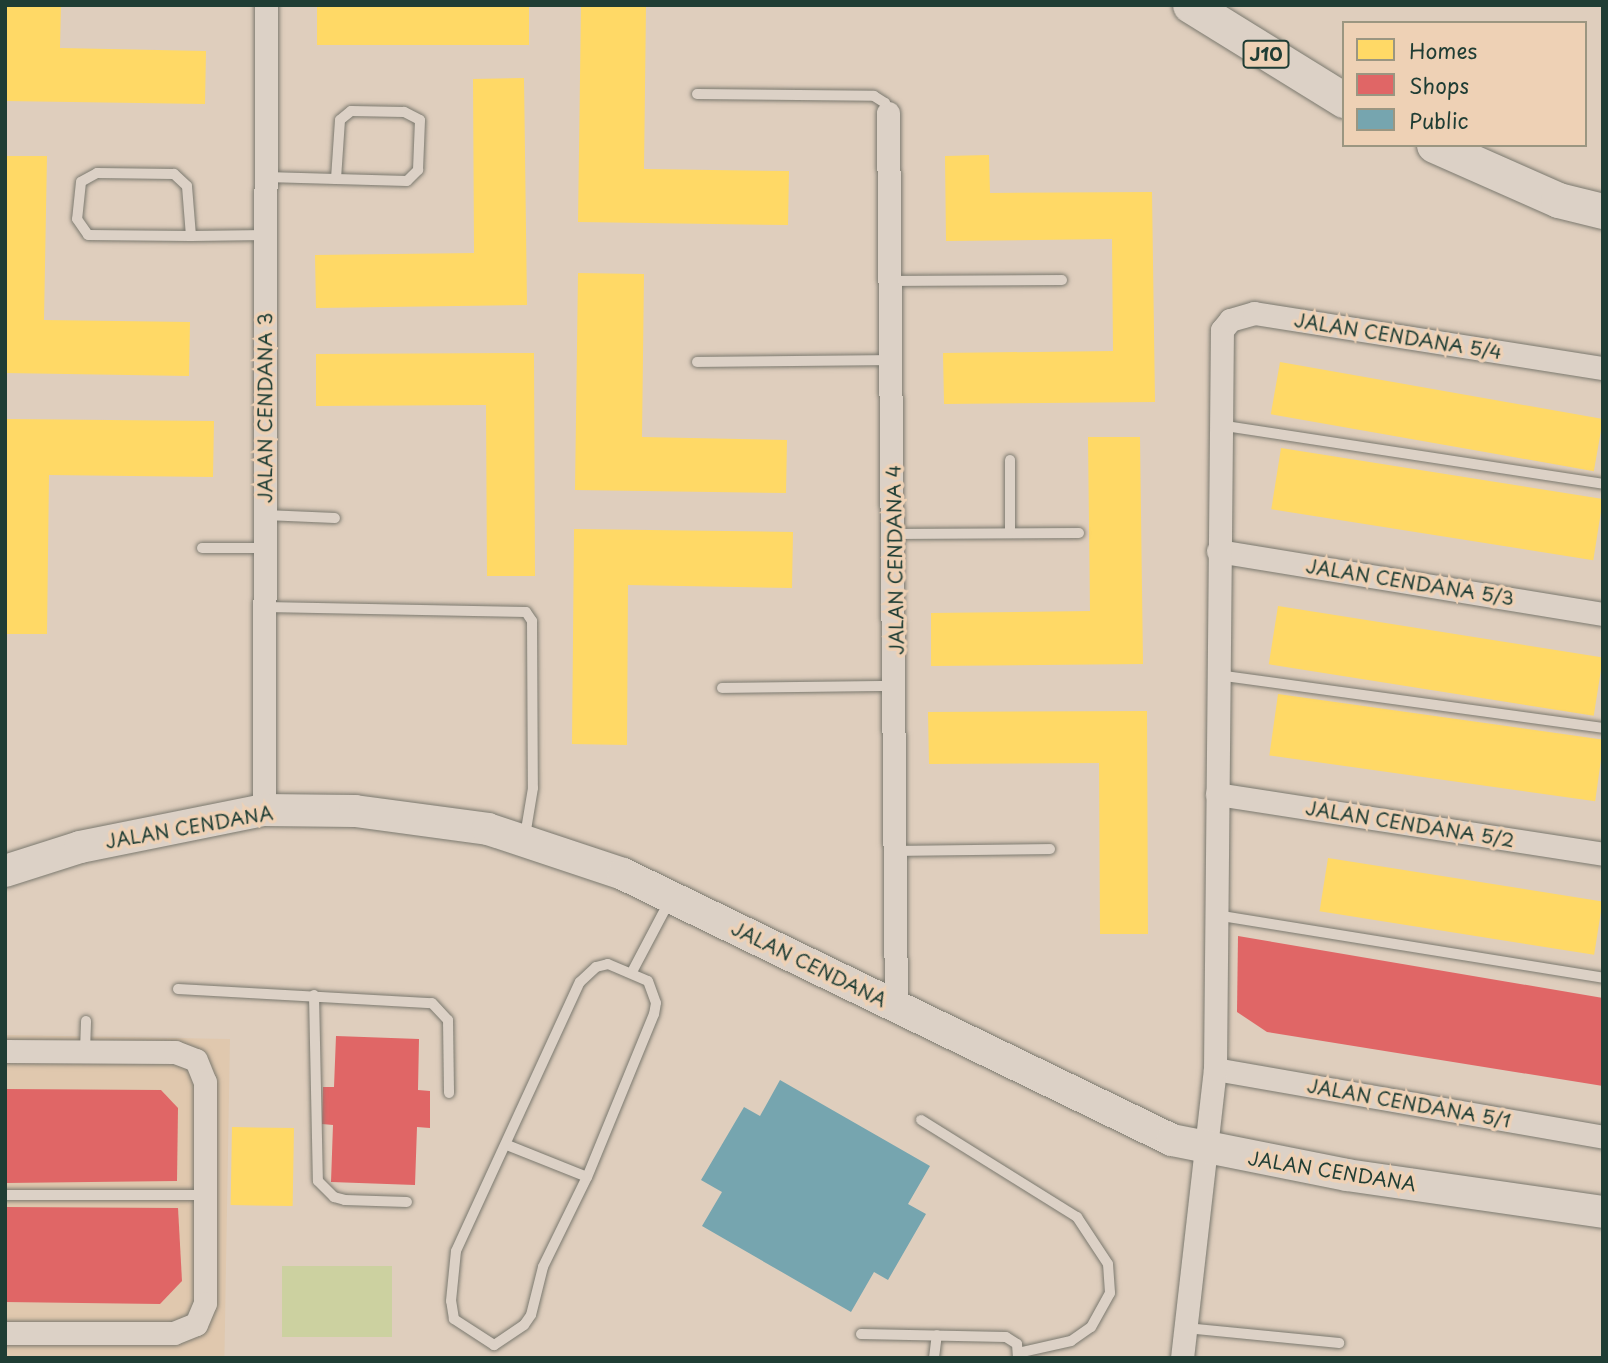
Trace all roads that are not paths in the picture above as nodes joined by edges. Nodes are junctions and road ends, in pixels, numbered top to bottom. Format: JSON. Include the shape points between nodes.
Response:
{"nodes":[{"id":1,"x":266,"y":5,"type":"edge"},
{"id":2,"x":1190,"y":5,"type":"edge"},
{"id":3,"x":697,"y":94,"type":"dead end"},
{"id":4,"x":1342,"y":99,"type":"edge"},
{"id":5,"x":888,"y":113,"type":"joint"},
{"id":6,"x":1439,"y":147,"type":"edge"},
{"id":7,"x":266,"y":177,"type":"junction"},
{"id":8,"x":336,"y":179,"type":"junction"},
{"id":9,"x":1603,"y":195,"type":"edge"},
{"id":10,"x":1558,"y":200,"type":"junction"},
{"id":11,"x":1603,"y":211,"type":"edge"},
{"id":12,"x":265,"y":235,"type":"junction"},
{"id":13,"x":191,"y":236,"type":"junction"},
{"id":14,"x":1062,"y":280,"type":"dead end"},
{"id":15,"x":891,"y":281,"type":"junction"},
{"id":16,"x":892,"y":360,"type":"junction"},
{"id":17,"x":697,"y":362,"type":"dead end"},
{"id":18,"x":1603,"y":368,"type":"edge"},
{"id":19,"x":1219,"y":425,"type":"junction"},
{"id":20,"x":1010,"y":460,"type":"dead end"},
{"id":21,"x":1603,"y":484,"type":"edge"},
{"id":22,"x":265,"y":515,"type":"junction"},
{"id":23,"x":335,"y":519,"type":"dead end"},
{"id":24,"x":1010,"y":533,"type":"junction"},
{"id":25,"x":1079,"y":533,"type":"dead end"},
{"id":26,"x":894,"y":534,"type":"junction"},
{"id":27,"x":202,"y":548,"type":"dead end"},
{"id":28,"x":265,"y":548,"type":"junction"},
{"id":29,"x":1218,"y":551,"type":"junction"},
{"id":30,"x":265,"y":607,"type":"junction"},
{"id":31,"x":1603,"y":614,"type":"edge"},
{"id":32,"x":1217,"y":675,"type":"junction"},
{"id":33,"x":896,"y":686,"type":"junction"},
{"id":34,"x":723,"y":688,"type":"dead end"},
{"id":35,"x":1603,"y":728,"type":"edge"},
{"id":36,"x":1217,"y":794,"type":"junction"},
{"id":37,"x":264,"y":810,"type":"junction"},
{"id":38,"x":524,"y":839,"type":"junction"},
{"id":39,"x":1050,"y":849,"type":"dead end"},
{"id":40,"x":897,"y":851,"type":"junction"},
{"id":41,"x":1603,"y":854,"type":"edge"},
{"id":42,"x":5,"y":871,"type":"edge"},
{"id":43,"x":671,"y":898,"type":"junction"},
{"id":44,"x":1216,"y":915,"type":"junction"},
{"id":45,"x":632,"y":972,"type":"junction"},
{"id":46,"x":1603,"y":978,"type":"edge"},
{"id":47,"x":178,"y":989,"type":"dead end"},
{"id":48,"x":314,"y":995,"type":"junction"},
{"id":49,"x":896,"y":1007,"type":"junction"},
{"id":50,"x":86,"y":1021,"type":"dead end"},
{"id":51,"x":5,"y":1051,"type":"edge"},
{"id":52,"x":85,"y":1051,"type":"junction"},
{"id":53,"x":1215,"y":1069,"type":"junction"},
{"id":54,"x":449,"y":1093,"type":"dead end"},
{"id":55,"x":920,"y":1120,"type":"dead end"},
{"id":56,"x":1603,"y":1137,"type":"edge"},
{"id":57,"x":507,"y":1145,"type":"junction"},
{"id":58,"x":1206,"y":1149,"type":"junction"},
{"id":59,"x":587,"y":1177,"type":"junction"},
{"id":60,"x":5,"y":1195,"type":"edge"},
{"id":61,"x":205,"y":1195,"type":"junction"},
{"id":62,"x":407,"y":1202,"type":"dead end"},
{"id":63,"x":1603,"y":1212,"type":"edge"},
{"id":64,"x":1186,"y":1328,"type":"junction"},
{"id":65,"x":5,"y":1333,"type":"edge"},
{"id":66,"x":861,"y":1334,"type":"dead end"},
{"id":67,"x":937,"y":1335,"type":"junction"},
{"id":68,"x":1339,"y":1343,"type":"dead end"},
{"id":69,"x":494,"y":1345,"type":"junction"},
{"id":70,"x":1018,"y":1356,"type":"edge"},
{"id":71,"x":495,"y":1358,"type":"edge"},
{"id":72,"x":934,"y":1358,"type":"edge"},
{"id":73,"x":1182,"y":1358,"type":"edge"}],
"edges":[{"from":1,"to":7,"type":"street","name":"JALAN CENDANA 3"},
{"from":2,"to":4,"type":"main road","number":"J10"},
{"from":3,"to":5,"type":"lane","via":[[874,96],[886,103]]},
{"from":5,"to":15,"type":"street","name":"JALAN CENDANA 4"},
{"from":6,"to":10,"type":"main road"},
{"from":7,"to":8,"type":"lane"},
{"from":7,"to":12,"type":"street","name":"JALAN CENDANA 3"},
{"from":8,"to":8,"type":"lane","via":[[407,181],[418,170],[420,120],[404,112],[351,111],[340,120]]},
{"from":9,"to":10,"type":"main road"},
{"from":10,"to":11,"type":"main road"},
{"from":12,"to":13,"type":"lane"},
{"from":12,"to":22,"type":"street","name":"JALAN CENDANA 3"},
{"from":13,"to":13,"type":"lane","via":[[88,235],[78,219],[81,182],[97,173],[174,174],[187,186]]},
{"from":14,"to":15,"type":"lane"},
{"from":15,"to":16,"type":"street","name":"JALAN CENDANA 4"},
{"from":16,"to":17,"type":"lane"},
{"from":16,"to":26,"type":"street","name":"JALAN CENDANA 4"},
{"from":18,"to":19,"type":"street","name":"JALAN CENDANA 5/4","via":[[1254,313],[1230,320],[1222,330]]},
{"from":19,"to":21,"type":"lane"},
{"from":19,"to":29,"type":"street"},
{"from":20,"to":24,"type":"lane"},
{"from":22,"to":23,"type":"lane"},
{"from":22,"to":28,"type":"street","name":"JALAN CENDANA 3"},
{"from":24,"to":25,"type":"lane"},
{"from":24,"to":26,"type":"lane"},
{"from":26,"to":33,"type":"street","name":"JALAN CENDANA 4"},
{"from":27,"to":28,"type":"lane"},
{"from":28,"to":30,"type":"street","name":"JALAN CENDANA 3"},
{"from":29,"to":31,"type":"street","name":"JALAN CENDANA 5/3"},
{"from":29,"to":32,"type":"street"},
{"from":30,"to":37,"type":"street","name":"JALAN CENDANA 3"},
{"from":30,"to":38,"type":"lane","via":[[527,612],[531,621],[533,788]]},
{"from":32,"to":35,"type":"lane"},
{"from":32,"to":36,"type":"street"},
{"from":33,"to":34,"type":"lane"},
{"from":33,"to":40,"type":"street","name":"JALAN CENDANA 4"},
{"from":36,"to":41,"type":"street","name":"JALAN CENDANA 5/2"},
{"from":36,"to":44,"type":"street"},
{"from":37,"to":38,"type":"street","name":"JALAN CENDANA","via":[[426,818]]},
{"from":37,"to":42,"type":"street","name":"JALAN CENDANA","via":[[80,847]]},
{"from":38,"to":43,"type":"street","name":"JALAN CENDANA","via":[[623,874]]},
{"from":39,"to":40,"type":"lane"},
{"from":40,"to":49,"type":"street","name":"JALAN CENDANA 4"},
{"from":43,"to":45,"type":"lane"},
{"from":43,"to":49,"type":"street","name":"JALAN CENDANA"},
{"from":44,"to":46,"type":"lane"},
{"from":44,"to":53,"type":"street"},
{"from":45,"to":57,"type":"lane","via":[[608,964],[596,967],[580,982]]},
{"from":45,"to":59,"type":"lane","via":[[654,991],[654,1014]]},
{"from":47,"to":48,"type":"lane"},
{"from":48,"to":54,"type":"lane","via":[[432,1003],[448,1020]]},
{"from":48,"to":62,"type":"lane","via":[[318,1181],[334,1197],[345,1200]]},
{"from":49,"to":58,"type":"street","name":"JALAN CENDANA","via":[[1149,1132]]},
{"from":50,"to":52,"type":"lane"},
{"from":51,"to":52,"type":"street"},
{"from":52,"to":61,"type":"street","via":[[175,1052],[196,1060],[205,1082]]},
{"from":53,"to":56,"type":"street","name":"JALAN CENDANA 5/1"},
{"from":53,"to":58,"type":"street"},
{"from":55,"to":70,"type":"lane","via":[[1077,1217],[1108,1264],[1110,1293],[1091,1327],[1071,1341]]},
{"from":57,"to":59,"type":"lane"},
{"from":57,"to":69,"type":"lane","via":[[456,1251],[451,1301],[460,1327]]},
{"from":58,"to":63,"type":"street","name":"JALAN CENDANA","via":[[1347,1175]]},
{"from":58,"to":64,"type":"street"},
{"from":59,"to":69,"type":"lane","via":[[543,1267],[528,1320]]},
{"from":60,"to":61,"type":"lane"},
{"from":61,"to":65,"type":"street","via":[[205,1303],[196,1324],[174,1333]]},
{"from":64,"to":68,"type":"lane"},
{"from":64,"to":73,"type":"street"},
{"from":66,"to":67,"type":"lane"},
{"from":67,"to":70,"type":"lane","via":[[1006,1337],[1017,1344]]},
{"from":67,"to":72,"type":"lane"},
{"from":69,"to":71,"type":"lane"}]}
